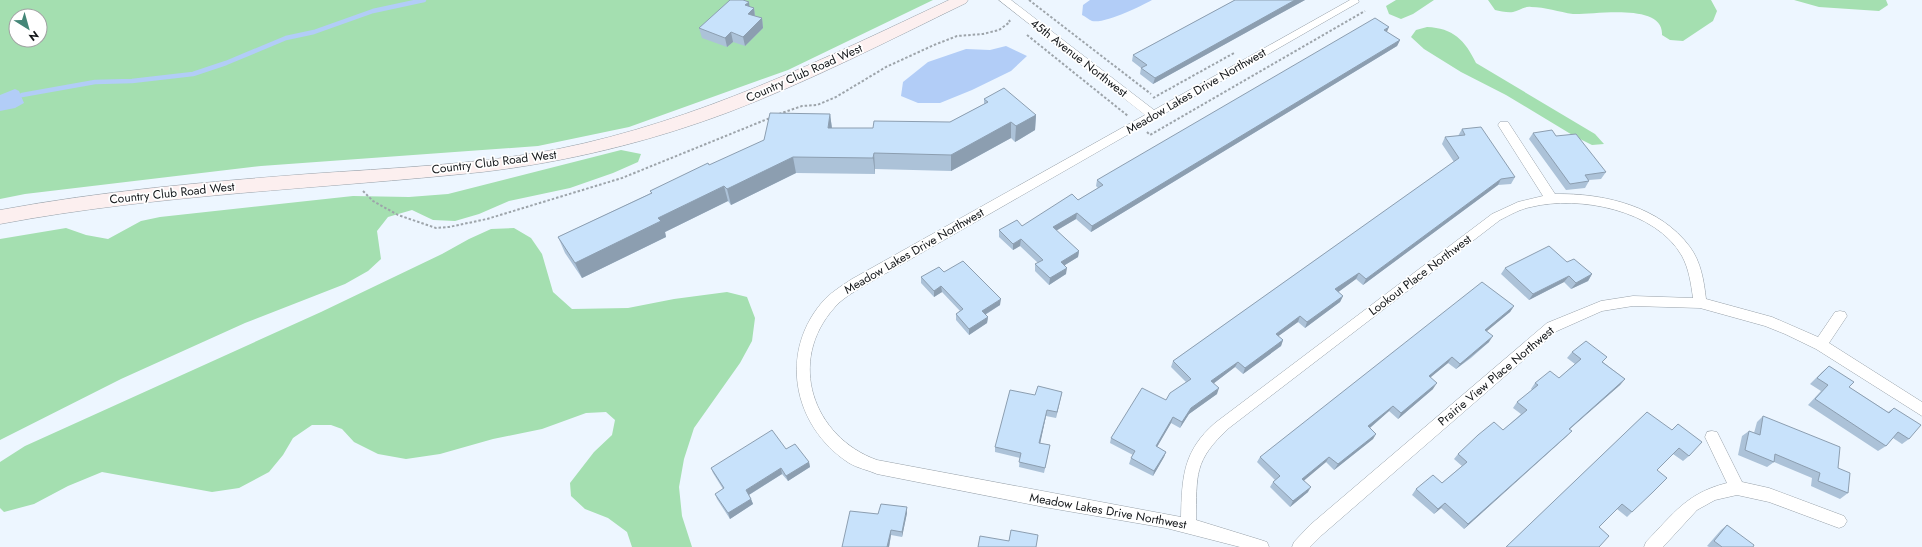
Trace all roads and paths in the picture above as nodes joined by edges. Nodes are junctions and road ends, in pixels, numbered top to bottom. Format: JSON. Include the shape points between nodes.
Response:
{"nodes":[{"id":1,"x":962,"y":0,"type":"edge"},
{"id":2,"x":1030,"y":0,"type":"edge"},
{"id":3,"x":1354,"y":2,"type":"dead end"},
{"id":4,"x":1008,"y":3,"type":"edge"},
{"id":5,"x":1365,"y":11,"type":"dead end"},
{"id":6,"x":1023,"y":32,"type":"dead end"},
{"id":7,"x":1154,"y":97,"type":"dead end"},
{"id":8,"x":1124,"y":114,"type":"dead end"},
{"id":9,"x":1154,"y":115,"type":"junction"},
{"id":10,"x":1504,"y":125,"type":"dead end"},
{"id":11,"x":1150,"y":135,"type":"dead end"},
{"id":12,"x":354,"y":177,"type":"junction"},
{"id":13,"x":1552,"y":199,"type":"junction"},
{"id":14,"x":0,"y":217,"type":"edge"},
{"id":15,"x":1700,"y":303,"type":"junction"},
{"id":16,"x":1840,"y":316,"type":"dead end"},
{"id":17,"x":1821,"y":345,"type":"junction"},
{"id":18,"x":1922,"y":410,"type":"edge"},
{"id":19,"x":1712,"y":438,"type":"dead end"},
{"id":20,"x":1737,"y":488,"type":"junction"},
{"id":21,"x":1839,"y":521,"type":"dead end"},
{"id":22,"x":1188,"y":525,"type":"junction"},
{"id":23,"x":1261,"y":547,"type":"edge"},
{"id":24,"x":1300,"y":547,"type":"edge"},
{"id":25,"x":1652,"y":547,"type":"edge"}],
"edges":[{"from":1,"to":12,"type":"main road","name":"Country Club Road West","via":[[747,98],[630,137],[580,150],[519,161]]},
{"from":2,"to":7,"type":"path"},
{"from":3,"to":9,"type":"street","name":"Meadow Lakes Drive Northwest"},
{"from":4,"to":9,"type":"street","name":"45th Avenue Northwest"},
{"from":4,"to":12,"type":"path","via":[[1001,11],[1010,22],[999,30],[957,36],[886,67],[836,97],[817,105],[802,106],[622,178],[487,219],[436,228],[420,224],[373,201],[365,195]]},
{"from":5,"to":11,"type":"path"},
{"from":6,"to":8,"type":"path"},
{"from":9,"to":22,"type":"street","name":"Meadow Lakes Drive Northwest","via":[[837,296],[826,307],[808,338],[803,375],[804,393],[823,431],[855,459],[877,467]]},
{"from":10,"to":13,"type":"street"},
{"from":12,"to":14,"type":"main road","name":"Country Club Road West","via":[[143,194]]},
{"from":13,"to":15,"type":"street","name":"Lookout Place Northwest","via":[[1597,200],[1616,204],[1650,219],[1686,250],[1698,280]]},
{"from":13,"to":22,"type":"street","name":"Lookout Place Northwest","via":[[1533,201],[1496,217],[1224,424],[1205,442],[1193,467]]},
{"from":15,"to":17,"type":"street","name":"Prairie View Place Northwest","via":[[1767,321]]},
{"from":15,"to":24,"type":"street","name":"Prairie View Place Northwest","via":[[1633,301],[1601,306],[1552,327],[1316,530]]},
{"from":16,"to":17,"type":"street"},
{"from":17,"to":18,"type":"street","name":"Prairie View Place Northwest"},
{"from":19,"to":20,"type":"street"},
{"from":20,"to":21,"type":"street","via":[[1769,495]]},
{"from":20,"to":25,"type":"street","via":[[1712,494],[1692,505]]},
{"from":22,"to":23,"type":"street","name":"Meadow Lakes Drive Northwest"}]}
